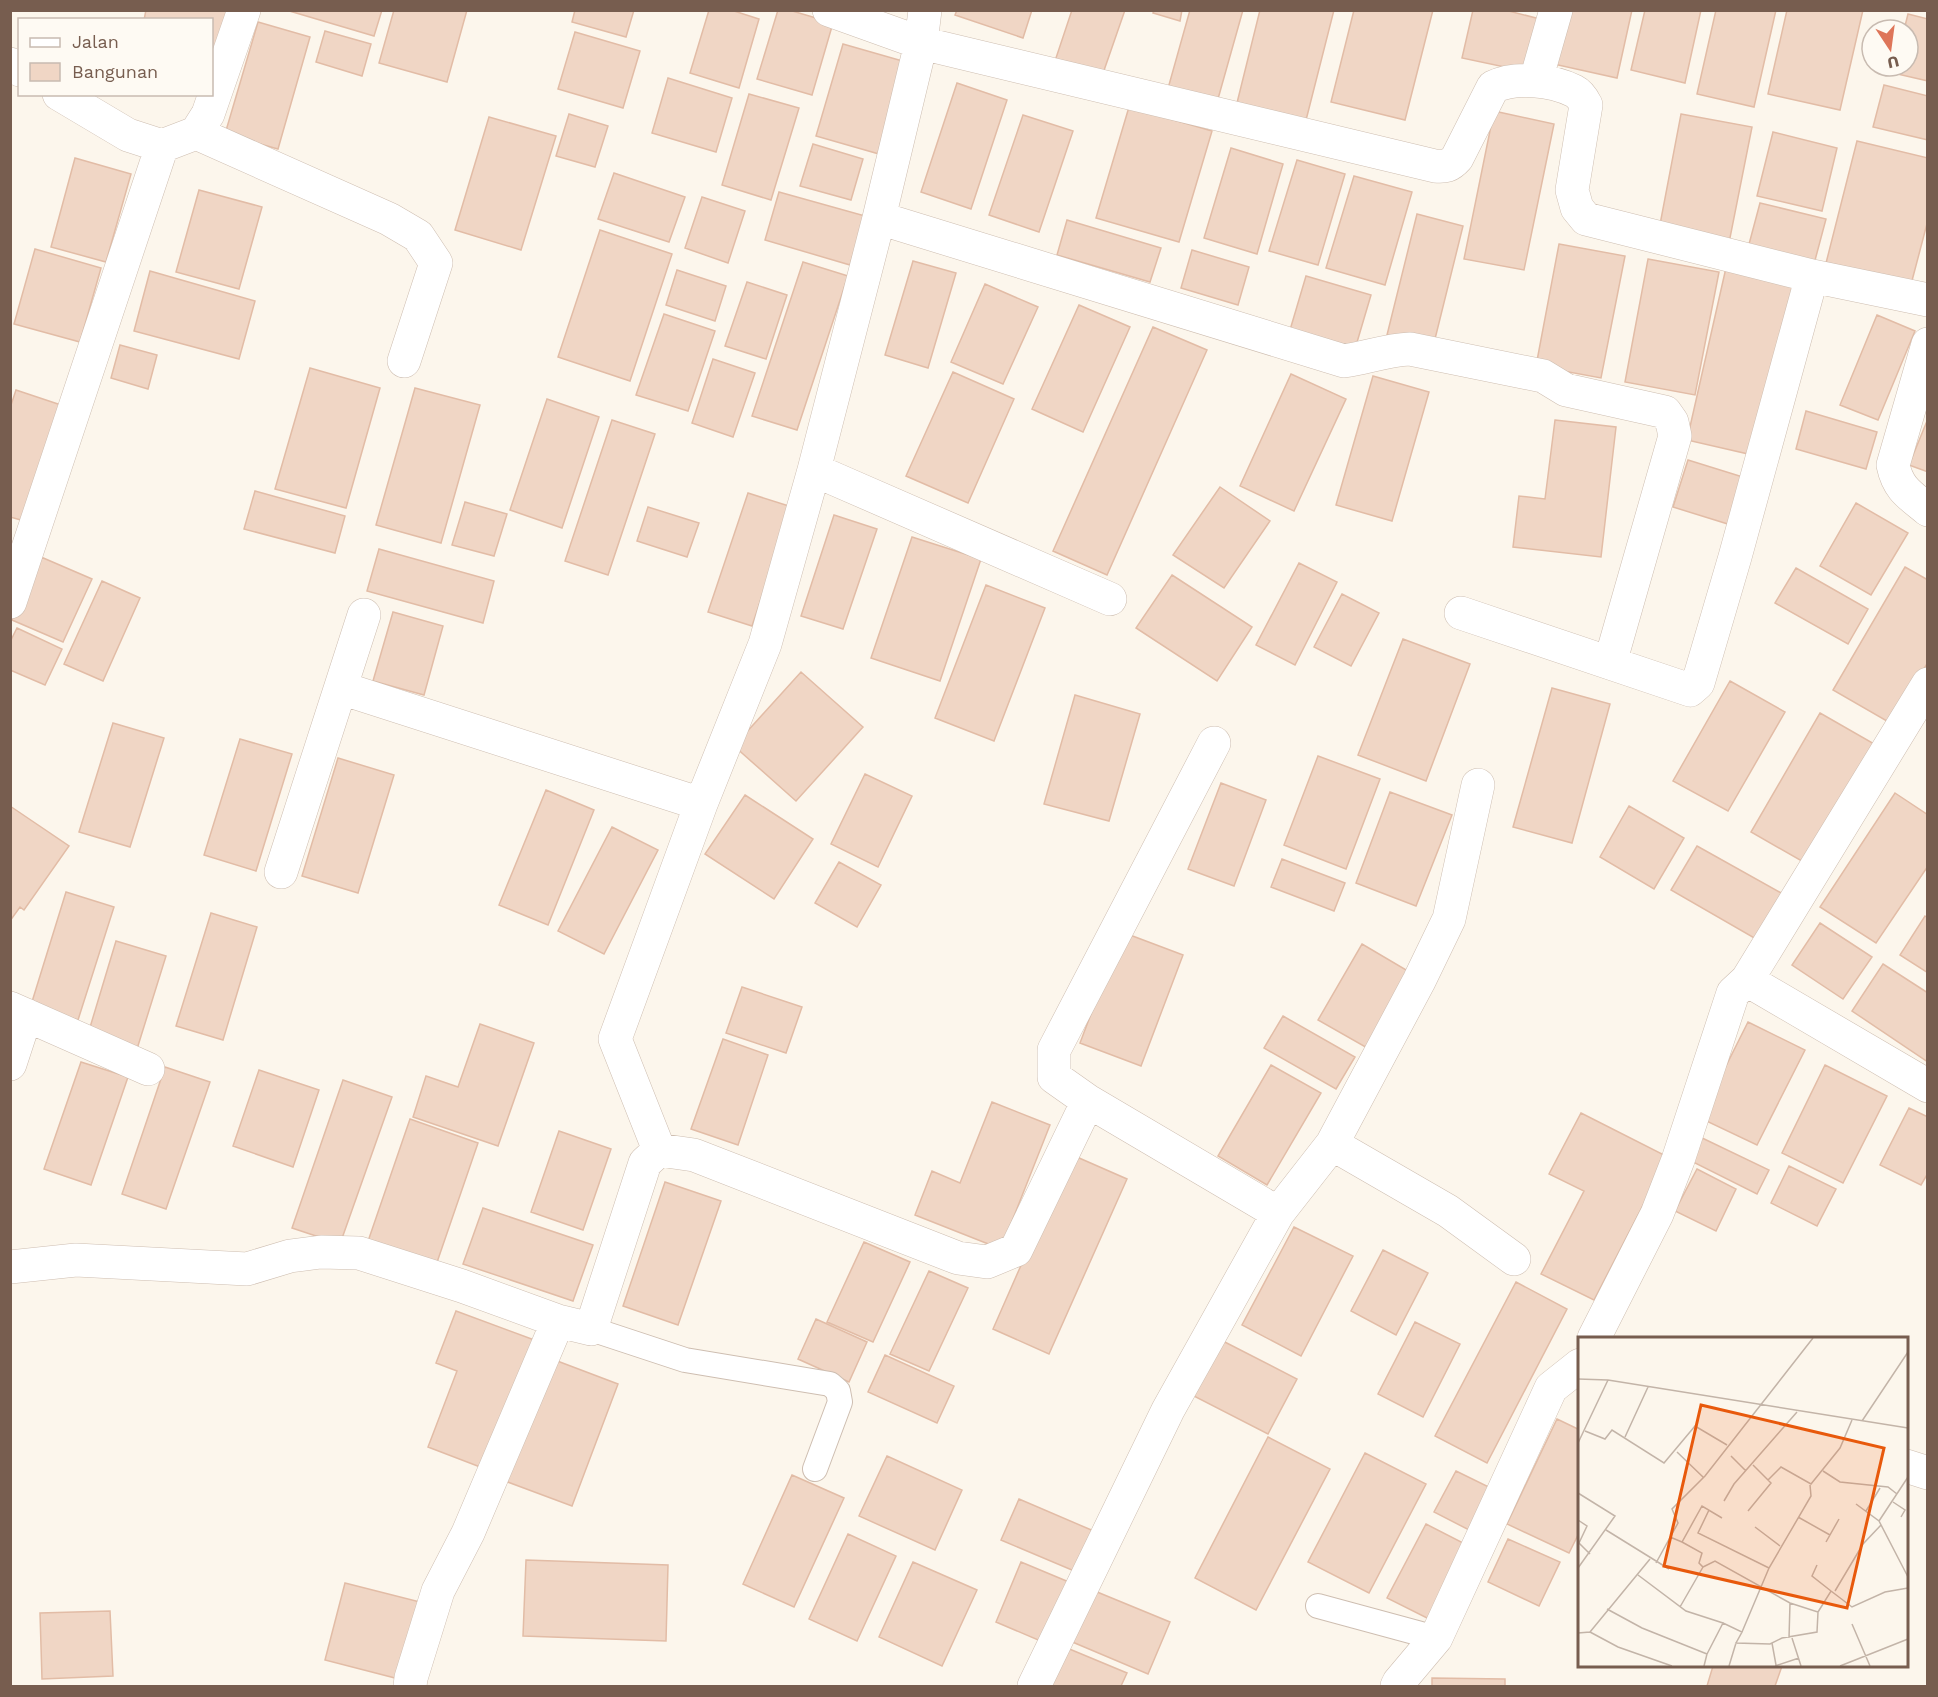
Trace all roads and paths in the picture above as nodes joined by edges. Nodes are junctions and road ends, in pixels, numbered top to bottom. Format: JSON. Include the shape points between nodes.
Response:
{"nodes":[{"id":1,"x":243,"y":10,"type":"edge"},
{"id":2,"x":829,"y":10,"type":"edge"},
{"id":3,"x":925,"y":10,"type":"edge"},
{"id":4,"x":1556,"y":10,"type":"edge"},
{"id":5,"x":921,"y":43,"type":"junction"},
{"id":6,"x":1536,"y":80,"type":"junction"},
{"id":7,"x":62,"y":96,"type":"edge"},
{"id":8,"x":196,"y":133,"type":"junction"},
{"id":9,"x":162,"y":146,"type":"junction"},
{"id":10,"x":879,"y":218,"type":"junction"},
{"id":11,"x":1812,"y":276,"type":"junction"},
{"id":12,"x":1928,"y":300,"type":"edge"},
{"id":13,"x":1928,"y":344,"type":"edge"},
{"id":14,"x":404,"y":361,"type":"dead end"},
{"id":15,"x":814,"y":470,"type":"junction"},
{"id":16,"x":1928,"y":510,"type":"edge"},
{"id":17,"x":1110,"y":599,"type":"dead end"},
{"id":18,"x":10,"y":602,"type":"edge"},
{"id":19,"x":1461,"y":613,"type":"dead end"},
{"id":20,"x":364,"y":615,"type":"dead end"},
{"id":21,"x":1610,"y":663,"type":"junction"},
{"id":22,"x":1928,"y":684,"type":"edge"},
{"id":23,"x":341,"y":688,"type":"junction"},
{"id":24,"x":1214,"y":743,"type":"dead end"},
{"id":25,"x":1478,"y":785,"type":"dead end"},
{"id":26,"x":701,"y":804,"type":"junction"},
{"id":27,"x":282,"y":872,"type":"dead end"},
{"id":28,"x":1747,"y":980,"type":"junction"},
{"id":29,"x":18,"y":1011,"type":"edge"},
{"id":30,"x":10,"y":1064,"type":"edge"},
{"id":31,"x":148,"y":1069,"type":"dead end"},
{"id":32,"x":1928,"y":1086,"type":"edge"},
{"id":33,"x":1088,"y":1101,"type":"junction"},
{"id":34,"x":1332,"y":1144,"type":"junction"},
{"id":35,"x":659,"y":1150,"type":"junction"},
{"id":36,"x":1278,"y":1213,"type":"junction"},
{"id":37,"x":1514,"y":1259,"type":"dead end"},
{"id":38,"x":10,"y":1267,"type":"edge"},
{"id":39,"x":558,"y":1321,"type":"junction"},
{"id":40,"x":591,"y":1329,"type":"junction"},
{"id":41,"x":1595,"y":1337,"type":"edge"},
{"id":42,"x":1578,"y":1367,"type":"edge"},
{"id":43,"x":1908,"y":1467,"type":"edge"},
{"id":44,"x":815,"y":1469,"type":"dead end"},
{"id":45,"x":1928,"y":1473,"type":"edge"},
{"id":46,"x":1318,"y":1606,"type":"dead end"},
{"id":47,"x":1436,"y":1638,"type":"junction"},
{"id":48,"x":410,"y":1686,"type":"edge"},
{"id":49,"x":1034,"y":1686,"type":"edge"},
{"id":50,"x":1397,"y":1686,"type":"edge"}],
"edges":[{"from":1,"to":8,"type":"street","via":[[208,114]]},
{"from":2,"to":5,"type":"street"},
{"from":3,"to":5,"type":"street"},
{"from":4,"to":6,"type":"street"},
{"from":5,"to":6,"type":"street","via":[[1444,167],[1457,158],[1493,87]]},
{"from":5,"to":10,"type":"street"},
{"from":6,"to":11,"type":"street","via":[[1574,90],[1586,105],[1572,190],[1577,208],[1586,219]]},
{"from":7,"to":9,"type":"street","via":[[128,135]]},
{"from":8,"to":9,"type":"street"},
{"from":8,"to":14,"type":"street","via":[[389,219],[418,236],[436,263]]},
{"from":9,"to":18,"type":"street"},
{"from":10,"to":15,"type":"street"},
{"from":10,"to":21,"type":"street","via":[[1344,361],[1410,349],[1543,376],[1566,390],[1665,412],[1675,436]]},
{"from":11,"to":12,"type":"street"},
{"from":11,"to":21,"type":"street","via":[[1698,683],[1690,690]]},
{"from":13,"to":16,"type":"street","via":[[1893,465],[1903,490]]},
{"from":15,"to":17,"type":"street"},
{"from":15,"to":26,"type":"street","via":[[765,644]]},
{"from":19,"to":21,"type":"street"},
{"from":20,"to":23,"type":"street"},
{"from":22,"to":28,"type":"street"},
{"from":23,"to":26,"type":"street"},
{"from":23,"to":27,"type":"street"},
{"from":24,"to":33,"type":"street","via":[[1054,1050],[1054,1077]]},
{"from":25,"to":34,"type":"street","via":[[1449,919]]},
{"from":26,"to":35,"type":"street","via":[[615,1039]]},
{"from":28,"to":32,"type":"street"},
{"from":28,"to":41,"type":"street","via":[[1733,993],[1657,1214]]},
{"from":29,"to":30,"type":"street"},
{"from":29,"to":31,"type":"street"},
{"from":33,"to":35,"type":"street","via":[[1016,1250],[987,1262],[958,1258],[694,1155]]},
{"from":33,"to":36,"type":"street"},
{"from":34,"to":36,"type":"street"},
{"from":34,"to":37,"type":"street","via":[[1448,1211]]},
{"from":35,"to":40,"type":"street","via":[[645,1162]]},
{"from":36,"to":49,"type":"street","via":[[1168,1410]]},
{"from":38,"to":39,"type":"street","via":[[76,1260],[247,1269],[290,1256],[358,1253]]},
{"from":39,"to":40,"type":"street"},
{"from":39,"to":48,"type":"street","via":[[468,1533],[438,1591]]},
{"from":40,"to":44,"type":"lane","via":[[685,1360],[830,1384],[838,1391],[840,1402]]},
{"from":42,"to":47,"type":"street","via":[[1551,1388]]},
{"from":43,"to":45,"type":"street"},
{"from":46,"to":47,"type":"lane"},
{"from":47,"to":50,"type":"street"}]}
